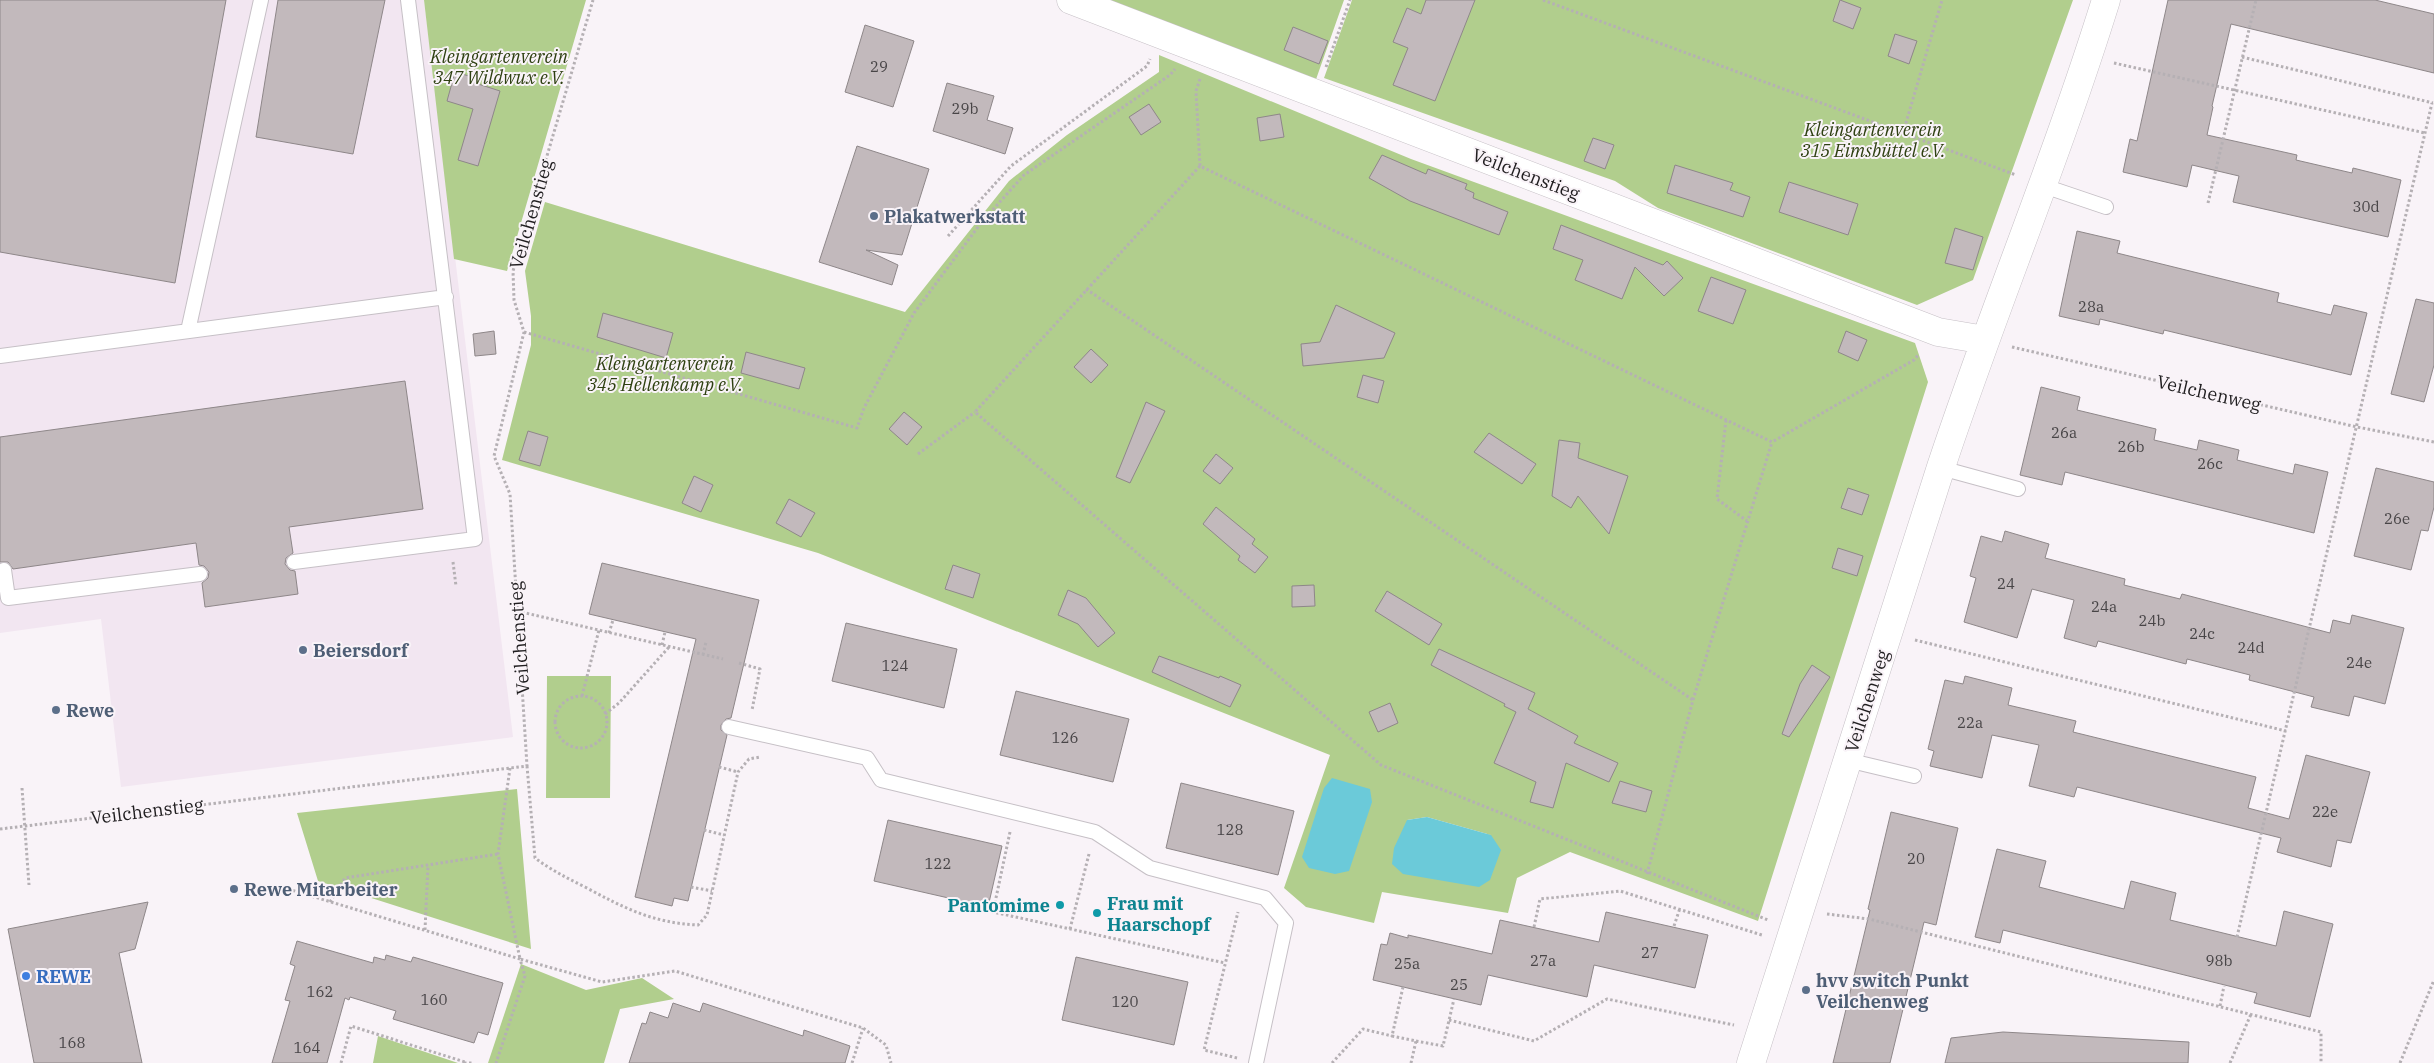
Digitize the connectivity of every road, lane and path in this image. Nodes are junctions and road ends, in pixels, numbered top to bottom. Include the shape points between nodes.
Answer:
1 (261, 0) edge
2 (408, 0) edge
3 (593, 0) edge
4 (1071, 0) edge
5 (1350, 0) edge
6 (1543, 0) edge
7 (1942, 0) edge
8 (2106, 0) edge
9 (2256, 0) edge
10 (1185, 43) junction
11 (2242, 57) junction
12 (2088, 58) junction
13 (2235, 89) junction
14 (1316, 94) junction
15 (2433, 103) edge
16 (1903, 132) junction
17 (2425, 133) junction
18 (1200, 166) junction
19 (2044, 186) junction
20 (2208, 203) dead end
21 (2106, 207) dead end
22 (948, 236) dead end
23 (1086, 289) junction
24 (446, 297) junction
25 (188, 331) junction
26 (524, 332) junction
27 (1938, 332) junction
28 (1985, 340) junction
29 (0, 356) edge
30 (975, 412) junction
31 (1726, 420) junction
32 (2358, 427) junction
33 (1772, 442) junction
34 (2434, 442) edge
35 (918, 454) dead end
36 (1941, 468) junction
37 (2018, 488) dead end
38 (1747, 521) junction
39 (294, 562) dead end
40 (4, 570) dead end
41 (200, 574) dead end
42 (517, 611) junction
43 (613, 620) dead end
44 (599, 630) junction
45 (665, 632) dead end
46 (610, 633) junction
47 (1889, 634) junction
48 (706, 642) dead end
49 (662, 645) junction
50 (668, 647) junction
51 (703, 654) junction
52 (723, 659) dead end
53 (739, 663) dead end
54 (582, 696) junction
55 (1693, 700) junction
56 (760, 713) dead end
57 (605, 714) junction
58 (729, 727) dead end
59 (2286, 731) junction
60 (764, 756) dead end
61 (1847, 760) junction
62 (527, 766) junction
63 (719, 767) dead end
64 (510, 768) junction
65 (738, 772) junction
66 (1914, 776) dead end
67 (22, 788) dead end
68 (1015, 812) junction
69 (25, 826) junction
70 (0, 829) edge
71 (704, 830) dead end
72 (1095, 832) junction
73 (724, 835) junction
74 (498, 854) junction
75 (428, 865) junction
76 (1647, 874) junction
77 (29, 885) dead end
78 (691, 886) dead end
79 (288, 889) dead end
80 (712, 891) junction
81 (1243, 892) junction
82 (330, 902) junction
83 (1680, 908) junction
84 (1796, 920) junction
85 (1674, 926) dead end
86 (1534, 928) dead end
87 (1070, 929) junction
88 (424, 930) junction
89 (1762, 935) dead end
90 (2236, 937) dead end
91 (520, 959) junction
92 (1225, 963) junction
93 (2434, 980) edge
94 (2224, 986) dead end
95 (1403, 987) dead end
96 (1454, 999) dead end
97 (2252, 1014) junction
98 (1449, 1020) junction
99 (863, 1028) junction
100 (1761, 1031) junction
101 (1392, 1036) junction
102 (1416, 1041) junction
103 (465, 1062) edge
104 (341, 1063) edge
105 (472, 1063) edge
106 (496, 1063) edge
107 (852, 1063) edge
108 (890, 1063) edge
109 (1256, 1063) edge
110 (1332, 1063) edge
111 (1411, 1063) edge
112 (1751, 1063) edge
113 (2230, 1063) edge
114 (2321, 1063) edge
115 (2400, 1063) edge

1 - 25 lane
2 - 24 lane
3 - 26 path, Veilchenstieg via 513,271 514,300
4 - 10 street, Veilchenstieg
5 - 14 path
6 - 16 path
7 - 16 path
8 - 12 street, Veilchenweg
9 - 11 path
10 - 14 street, Veilchenstieg
10 - 18 path via 1196,91
10 - 22 path via 1147,66 1012,166
10 - 26 path via 1180,62 1170,75 1024,175 981,223 914,313 864,408 857,428
11 - 13 path
11 - 15 path
12 - 13 path
12 - 19 street, Veilchenweg
13 - 17 path
13 - 20 path
14 - 27 street, Veilchenstieg
15 - 17 path
16 - 19 path
17 - 32 path
18 - 23 path
18 - 31 path
19 - 21 lane
19 - 28 street, Veilchenweg
23 - 30 path
23 - 55 path
24 - 25 lane
24 - 39 lane via 475,539
25 - 29 lane
26 - 42 path, Veilchenstieg via 494,456 510,494
27 - 28 street, Veilchenstieg
27 - 33 path via 1914,360
28 - 32 path, Veilchenweg
28 - 36 street, Veilchenweg
30 - 35 path
30 - 76 path via 1381,765
31 - 33 path
31 - 38 path via 1717,499
32 - 34 path, Veilchenweg
32 - 59 path
33 - 38 path
36 - 37 lane
36 - 47 street, Veilchenweg
38 - 55 path
40 - 41 lane via 8,598
42 - 44 path
42 - 62 path, Veilchenstieg
43 - 46 path
44 - 46 path
44 - 54 path
45 - 49 path
46 - 49 path
47 - 59 path
47 - 61 street, Veilchenweg
48 - 51 path
49 - 50 path
50 - 51 path
50 - 57 path via 619,703
51 - 52 path
53 - 56 path via 760,668 752,711
54 - 57 path via 592,698
54 - 57 path via 563,702 557,710 554,720 561,739 579,748 598,742 607,724
55 - 76 path
58 - 68 lane via 867,758 881,780
59 - 90 path
60 - 65 path via 749,759
61 - 66 lane
61 - 84 street, Veilchenweg
62 - 64 path, Veilchenstieg
62 - 80 path via 535,858 556,874 619,906 675,924 698,924 707,916
63 - 65 path
64 - 69 path, Veilchenstieg
64 - 74 path
65 - 73 path
67 - 69 path
68 - 72 lane
68 - 87 path via 993,912
69 - 70 path, Veilchenstieg
69 - 77 path
71 - 73 path
72 - 81 lane via 1150,868
72 - 87 path
73 - 80 path
74 - 75 path
74 - 91 path
75 - 82 path via 345,878
75 - 88 path
76 - 84 path
78 - 80 path
79 - 82 path
81 - 92 path
81 - 109 lane via 1265,898 1286,923
82 - 88 path
83 - 85 path
83 - 86 path via 1620,891 1540,899
83 - 89 path
84 - 97 path via 1869,918
84 - 100 street, Veilchenweg
87 - 92 path
88 - 91 path
91 - 99 path via 602,982 675,971
91 - 106 path via 525,976
92 - 109 path via 1204,1050
93 - 115 path
94 - 97 path via 2219,1006
95 - 101 path
96 - 98 path
97 - 113 path
97 - 114 path via 2321,1032
98 - 100 path via 1534,1041 1608,999
98 - 102 path via 1443,1046
99 - 107 path
99 - 108 path via 886,1045
100 - 112 street, Veilchenweg
101 - 102 path
101 - 110 path via 1363,1029
102 - 111 path
103 - 104 path via 351,1026
103 - 105 path

